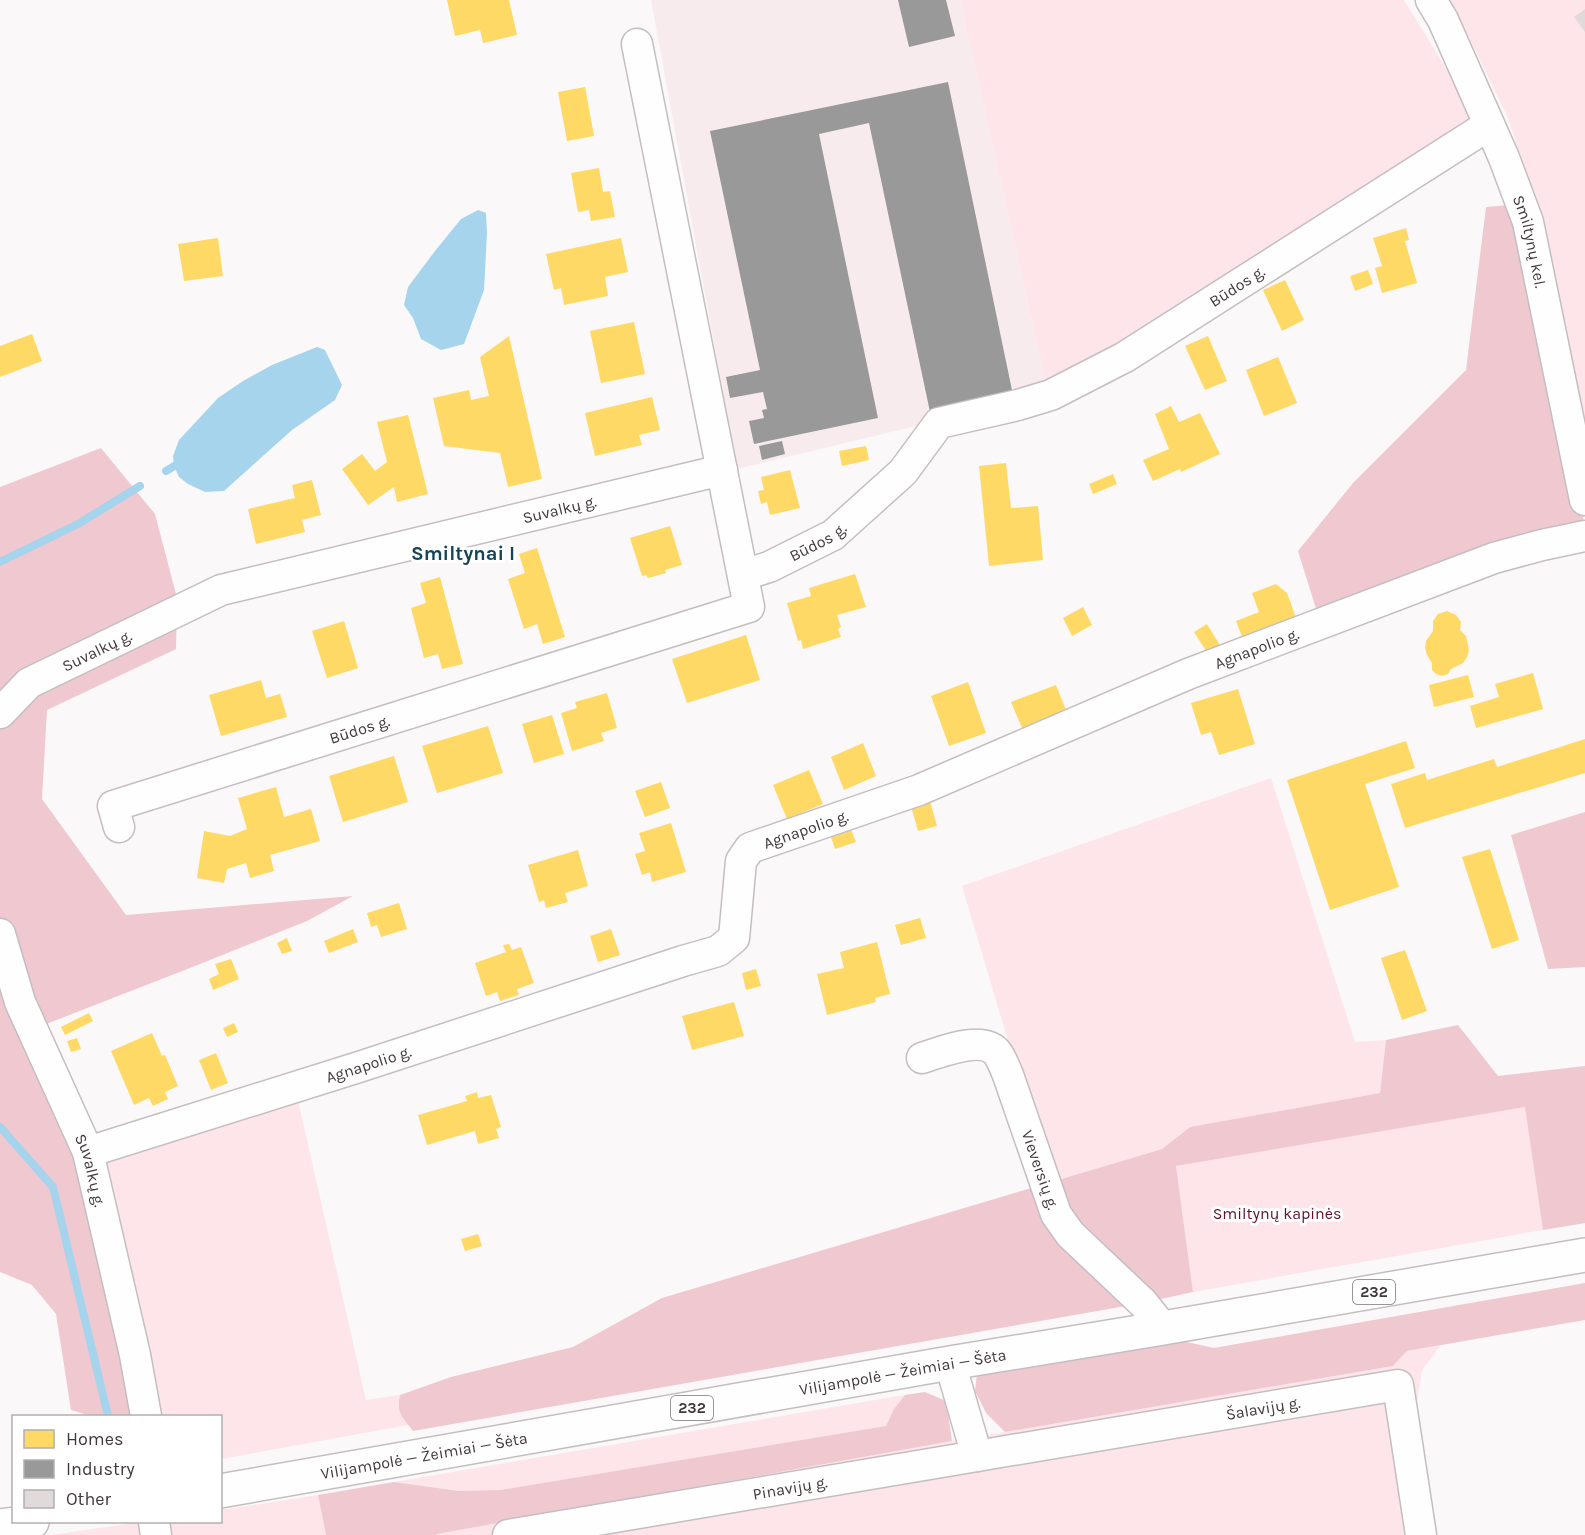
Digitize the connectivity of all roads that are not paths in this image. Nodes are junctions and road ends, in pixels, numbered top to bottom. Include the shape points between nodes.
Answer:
1 (1431, 0) edge
2 (637, 44) dead end
3 (1489, 125) junction
4 (722, 470) junction
5 (1585, 500) edge
6 (1585, 536) edge
7 (743, 576) junction
8 (0, 713) edge
9 (119, 827) dead end
10 (0, 934) edge
11 (922, 1058) dead end
12 (88, 1152) junction
13 (1585, 1255) edge
14 (1163, 1328) junction
15 (950, 1362) junction
16 (146, 1415) edge
17 (977, 1456) junction
18 (222, 1491) edge
19 (19, 1523) edge
20 (0, 1526) edge
21 (508, 1535) edge
22 (1421, 1535) edge

1 - 3 street, Smiltynų kel.
2 - 4 street
3 - 5 street, Smiltynų kel. via 1528,222
3 - 7 street, Būdos g. via 1125,357 1051,395 939,423 903,472 833,535 770,567
4 - 7 street
4 - 8 street, Suvalkų g. via 221,590 29,683
6 - 12 street, Agnapolio g. via 1494,558 1188,675 918,790 750,848 741,861 734,939 718,951
7 - 9 street, Būdos g. via 749,607 113,806
10 - 12 street, Suvalkų g. via 20,1002
11 - 14 street, Vieversių g. via 971,1044 991,1047 997,1053 1056,1214 1070,1234 1143,1303
12 - 16 street, Suvalkų g.
13 - 14 main road, Vilijampolė — Žeimiai — Šėta / 232
14 - 15 main road, Vilijampolė — Žeimiai — Šėta / 232
15 - 17 street
15 - 18 main road, Vilijampolė — Žeimiai — Šėta / 232
17 - 21 street, Pinavijų g.
17 - 22 street, Šalavijų g. via 1398,1386
19 - 20 main road

